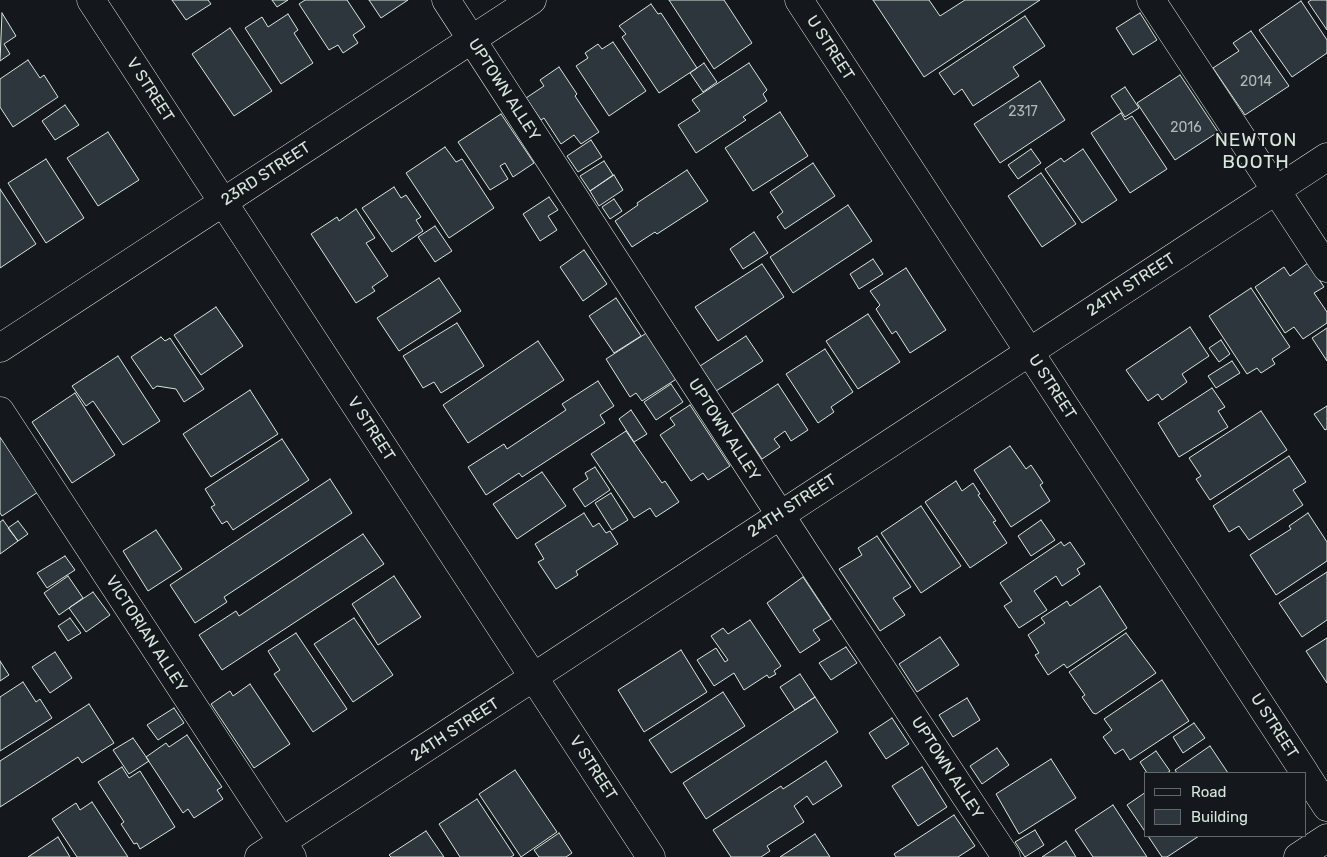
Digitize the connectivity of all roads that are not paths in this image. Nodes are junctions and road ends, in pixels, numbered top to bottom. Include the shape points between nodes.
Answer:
1 (92, 0) edge
2 (446, 0) edge
3 (532, 0) edge
4 (799, 0) edge
5 (1151, 0) edge
6 (471, 40) junction
7 (1327, 158) edge
8 (1276, 191) junction
9 (223, 202) junction
10 (1327, 268) edge
11 (0, 348) edge
12 (1029, 352) junction
13 (0, 411) edge
14 (780, 514) junction
15 (534, 678) junction
16 (1304, 772) edge
17 (1307, 777) edge
18 (1327, 807) edge
19 (1327, 838) edge
20 (287, 849) edge
21 (259, 857) edge
22 (651, 857) edge
23 (1006, 857) edge
24 (1298, 857) edge

1 - 9 street, V STREET
2 - 6 street, UPTOWN ALLEY
3 - 6 street, 23RD STREET
4 - 12 street, U STREET
5 - 8 street
6 - 9 street, 23RD STREET
6 - 14 street, UPTOWN ALLEY
7 - 8 street, 24TH STREET
8 - 10 street
8 - 12 street, 24TH STREET
9 - 11 street, 23RD STREET
9 - 15 street, V STREET
12 - 14 street, 24TH STREET
12 - 16 street, U STREET
13 - 20 street, VICTORIAN ALLEY
14 - 15 street, 24TH STREET
14 - 23 street, UPTOWN ALLEY
15 - 20 street, 24TH STREET
15 - 22 street, V STREET
17 - 18 street, U STREET
19 - 24 street
20 - 21 street, 24TH STREET

